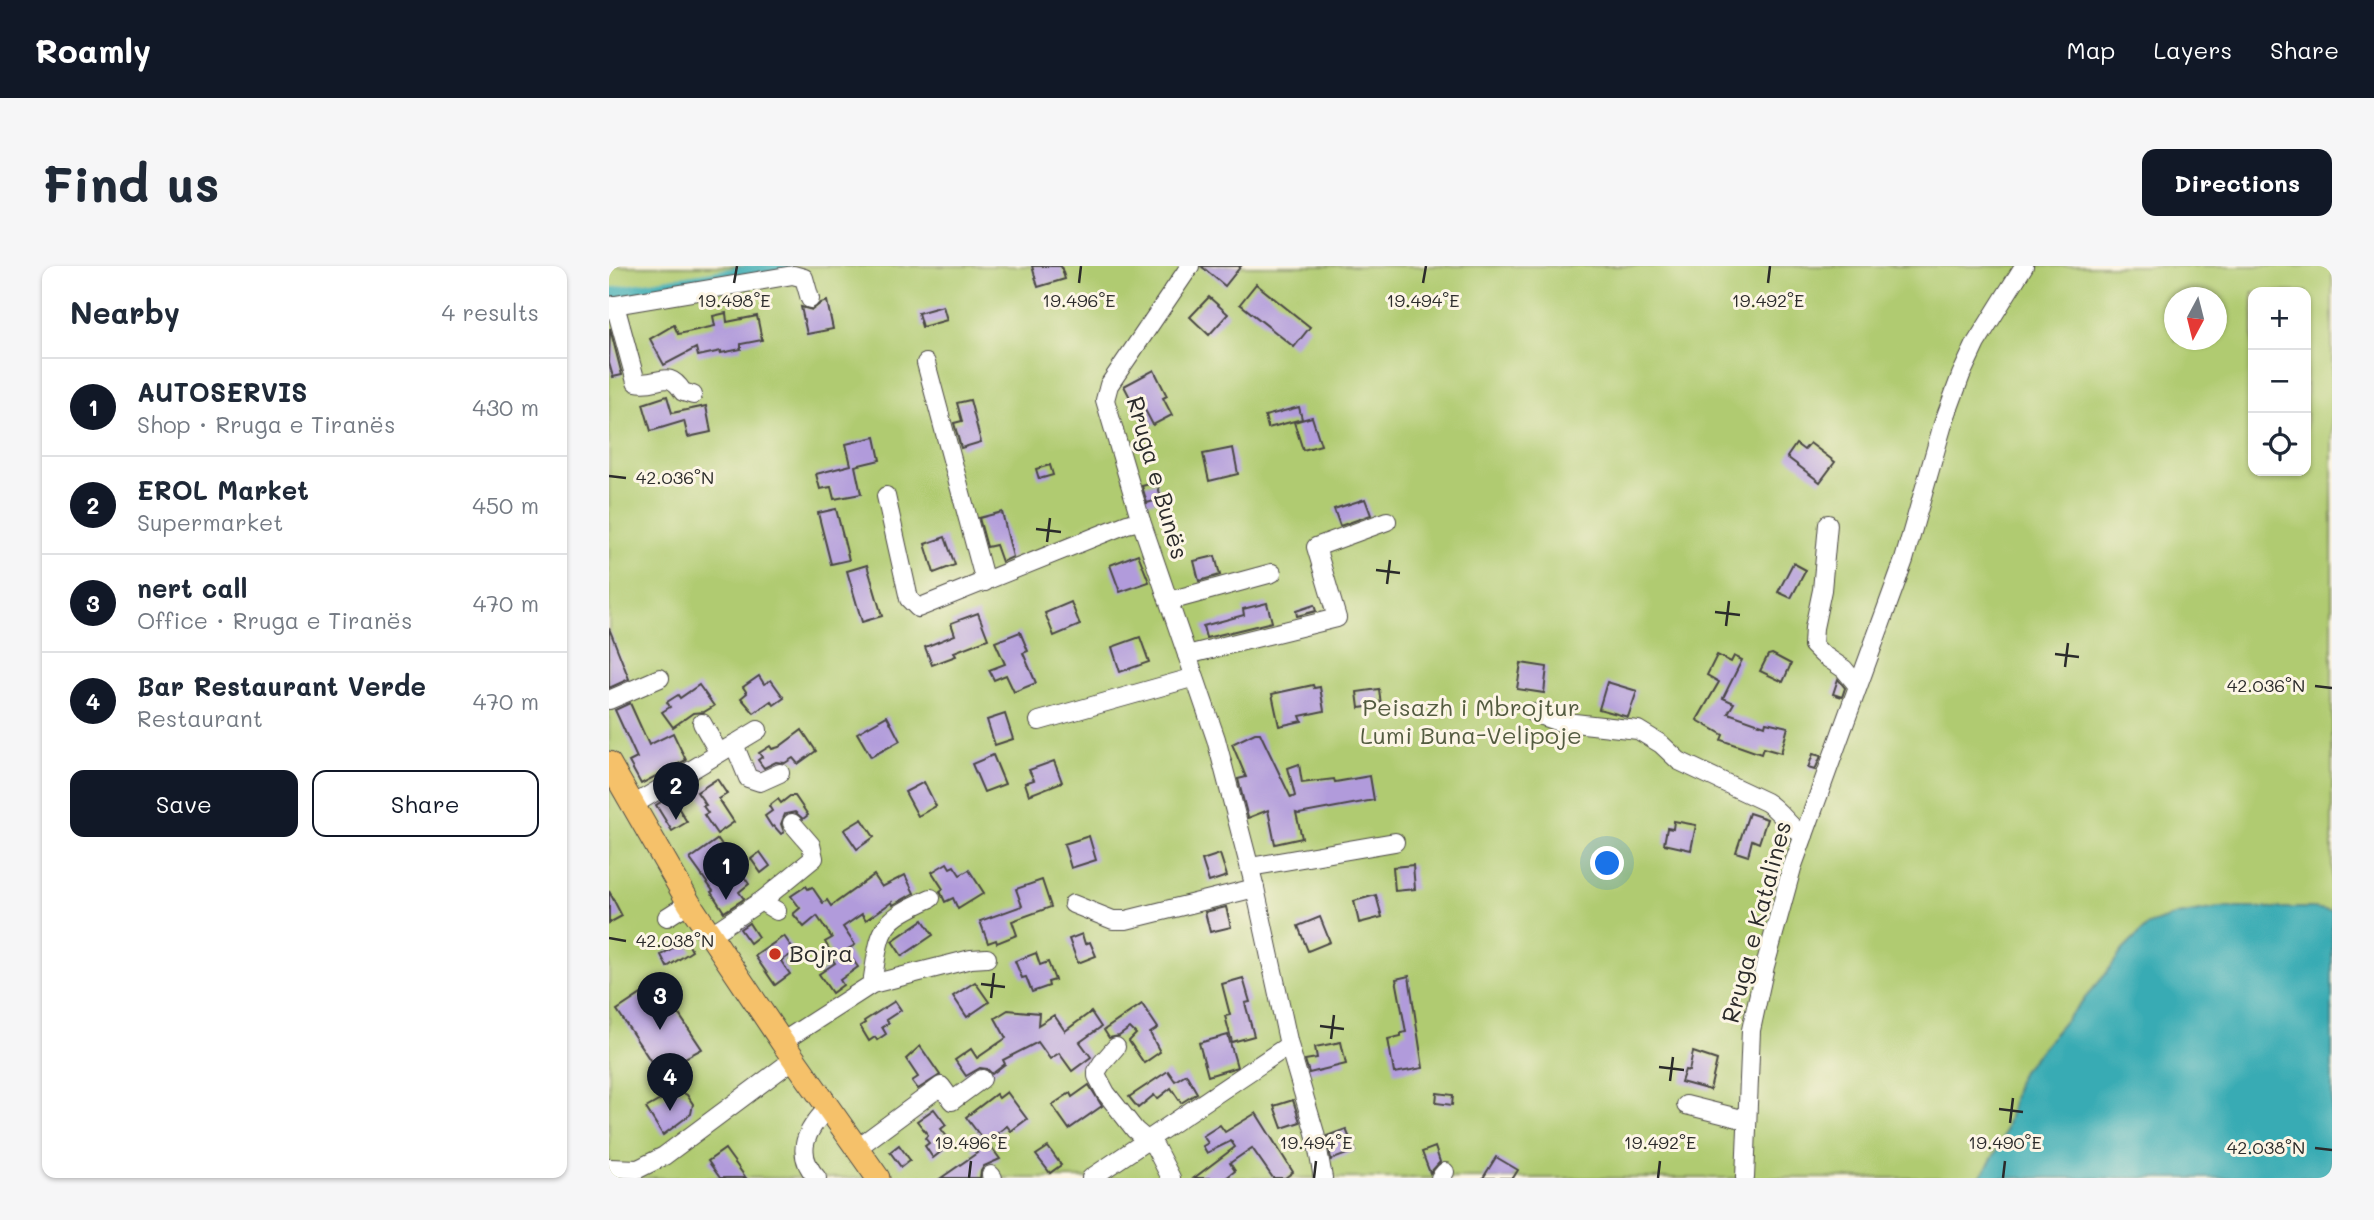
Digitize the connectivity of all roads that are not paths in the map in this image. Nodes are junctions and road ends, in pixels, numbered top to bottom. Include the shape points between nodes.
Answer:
1 (1190, 266) edge
2 (2024, 266) edge
3 (810, 299) dead end
4 (612, 306) edge
5 (926, 363) dead end
6 (693, 395) dead end
7 (886, 496) dead end
8 (1141, 521) junction
9 (1387, 521) dead end
10 (1828, 524) dead end
11 (1272, 573) dead end
12 (985, 582) junction
13 (1169, 601) junction
14 (1187, 655) junction
15 (1195, 677) junction
16 (660, 678) dead end
17 (1858, 686) junction
18 (609, 701) edge
19 (1533, 713) dead end
20 (1039, 722) dead end
21 (702, 723) dead end
22 (758, 730) dead end
23 (727, 749) junction
24 (609, 763) edge
25 (780, 773) dead end
26 (633, 805) junction
27 (792, 823) dead end
28 (1804, 835) junction
29 (1395, 842) dead end
30 (1250, 867) junction
31 (1255, 888) junction
32 (931, 898) dead end
33 (689, 903) junction
34 (1073, 904) dead end
35 (667, 917) dead end
36 (710, 935) junction
37 (987, 958) dead end
38 (872, 984) junction
39 (1289, 1045) junction
40 (1117, 1047) dead end
41 (788, 1050) junction
42 (982, 1079) dead end
43 (1686, 1105) dead end
44 (828, 1108) junction
45 (1746, 1120) junction
46 (1148, 1140) junction
47 (857, 1148) junction
48 (609, 1168) edge
49 (817, 1178) edge
50 (878, 1178) edge
51 (1091, 1178) edge
52 (1171, 1178) edge
53 (1323, 1178) edge
54 (1745, 1178) edge

1 - 8 street, Rruga e Bunës via 1109,385 1105,400
2 - 17 street, Rruga e Katalines via 1961,375 1904,560
3 - 4 street via 804,278 793,275
4 - 6 street via 636,382 668,378
5 - 12 street
7 - 12 street via 913,605 918,608
8 - 12 street
8 - 13 street, Rruga e Bunës
9 - 14 street via 1316,547 1336,618
10 - 17 street via 1813,645
11 - 13 street
13 - 14 street, Rruga e Bunës
14 - 15 street, Rruga e Bunës
15 - 20 street
15 - 30 street, Rruga e Bunës
16 - 18 street
17 - 28 street, Rruga e Katalines
19 - 28 street via 1556,721 1638,730 1679,761 1779,810
21 - 23 street
22 - 23 street
23 - 25 street via 748,778 760,782
23 - 26 street
24 - 26 main road
26 - 33 main road
27 - 36 street via 811,845 814,858 770,905
28 - 45 street, Rruga e Katalines via 1751,1030
29 - 30 street
30 - 31 street, Rruga e Bunës
31 - 34 street via 1126,920 1113,920
31 - 39 street, Rruga e Bunës
32 - 38 street via 889,920 881,930
33 - 35 street
33 - 36 main road
36 - 41 main road
37 - 38 street
38 - 41 street
39 - 46 street
39 - 53 street, Rruga e Bunës
40 - 46 street via 1097,1076 1135,1130
41 - 44 main road
41 - 48 street via 664,1156 638,1169
42 - 47 street via 952,1101 941,1086
43 - 45 street
44 - 47 main road
44 - 49 street via 805,1142 805,1159
45 - 54 street, Rruga e Katalines
46 - 51 street
46 - 52 street
47 - 50 main road

